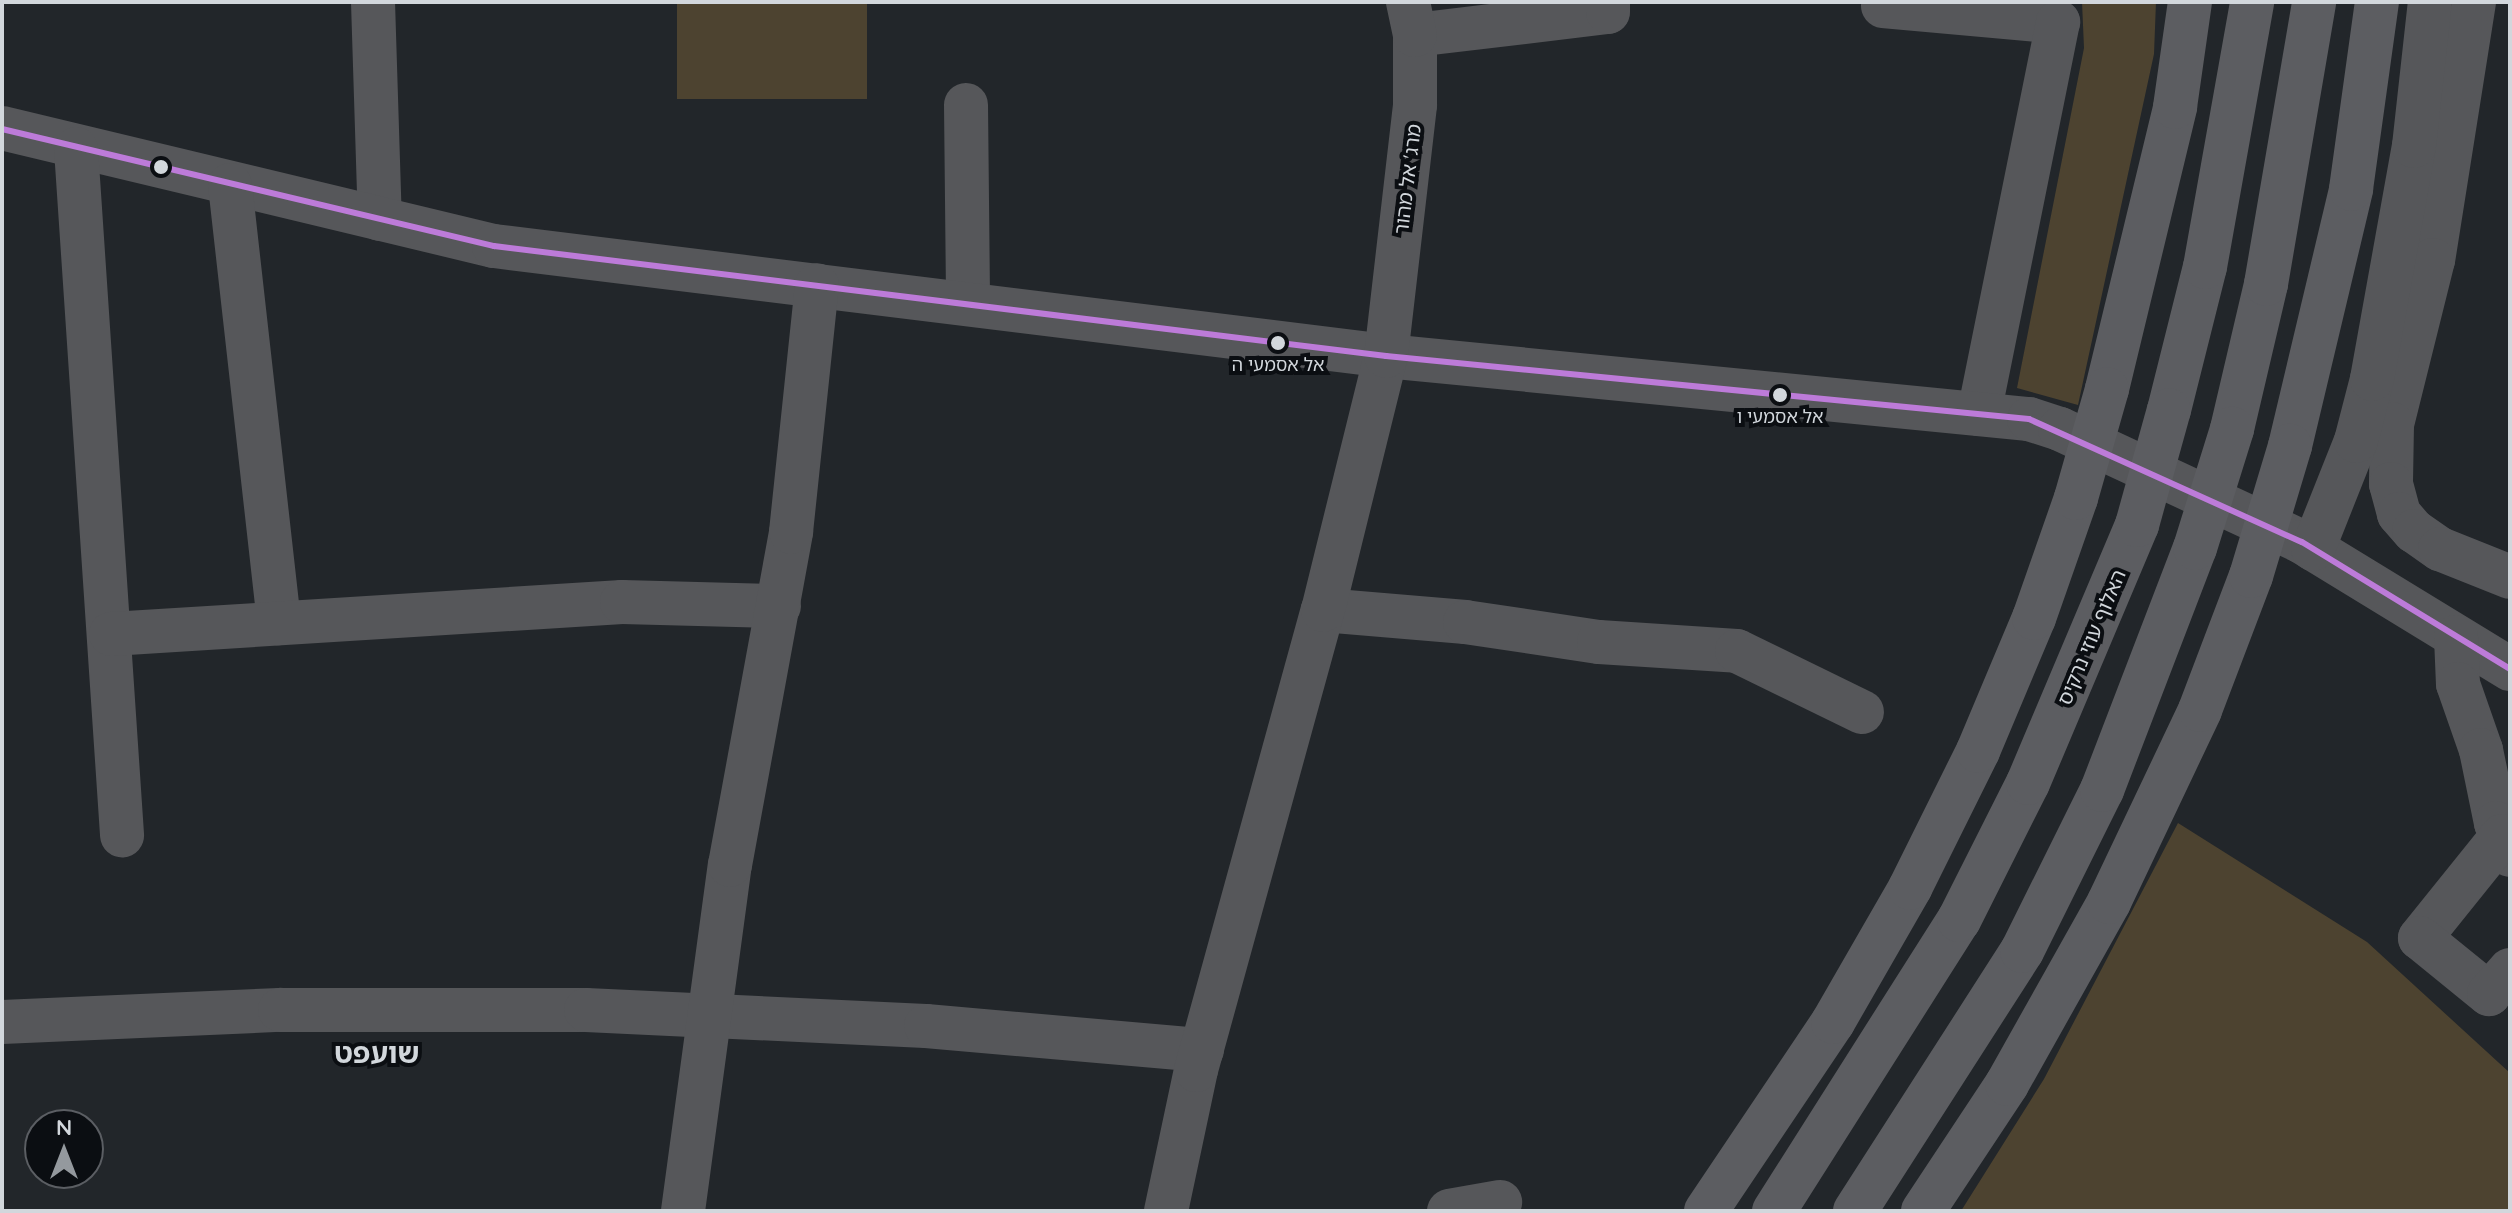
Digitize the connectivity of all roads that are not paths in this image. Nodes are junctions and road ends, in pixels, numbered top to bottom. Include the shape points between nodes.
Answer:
1 (373, 2) edge
2 (1608, 2) edge
3 (2190, 2) edge
4 (2252, 2) edge
5 (2314, 2) edge
6 (2377, 2) edge
7 (2430, 2) edge
8 (2474, 2) edge
9 (1883, 6) dead end
10 (1412, 19) edge
11 (966, 105) dead end
12 (2, 128) edge
13 (76, 149) junction
14 (230, 185) junction
15 (380, 219) junction
16 (817, 285) junction
17 (968, 303) junction
18 (1386, 356) junction
19 (1979, 414) junction
20 (2313, 549) junction
21 (2510, 577) edge
22 (779, 606) junction
23 (1323, 610) junction
24 (279, 623) junction
25 (111, 634) junction
26 (2456, 637) junction
27 (2510, 669) edge
28 (1862, 712) dead end
29 (122, 835) dead end
30 (2506, 846) edge
31 (2510, 970) edge
32 (709, 1014) junction
33 (2, 1022) edge
34 (1202, 1050) junction
35 (1500, 1202) dead end
36 (1777, 1205) edge
37 (683, 1211) edge
38 (1166, 1211) edge
39 (1449, 1211) edge
40 (1706, 1211) edge
41 (1855, 1211) edge
42 (1923, 1211) edge

1 - 15 street
2 - 10 street via 1608,12
3 - 40 highway, bridge via 2172,121 2107,389 2034,618 1978,751 1910,888 1833,1022
4 - 36 highway, האלוף עוזי נרקיס, bridge via 2205,267 2137,525 2028,783 1959,920
5 - 41 highway, bridge via 2266,284 2232,429 2195,548 2102,790 2022,951
6 - 42 highway, bridge via 2351,189 2290,446 2251,576 2200,710 2102,915 2007,1084
7 - 20 street via 2414,146 2372,379 2356,441
8 - 21 street via 2433,260 2392,424 2391,484 2399,514 2414,531 2440,549
9 - 19 street via 2058,22
10 - 18 street, מרג' אל מהור via 1415,105
11 - 17 street
12 - 13 street
13 - 14 street
13 - 25 street
14 - 15 street
14 - 24 street
15 - 16 street via 494,246
16 - 17 street
16 - 22 street
17 - 18 street
18 - 19 street
18 - 23 street, מרג' אל מהור
19 - 20 street via 2060,429
20 - 26 street
22 - 24 street via 622,602
22 - 32 street via 730,865
23 - 28 street via 1465,622 1599,642 1737,651
23 - 34 street, מרג' אל מהור
24 - 25 street
25 - 29 street
26 - 27 street
26 - 30 street via 2458,684
30 - 31 street via 2420,938 2489,994
32 - 33 street via 280,1010
32 - 34 street
32 - 37 street
34 - 38 street, מרג' אל מהור
35 - 39 street

